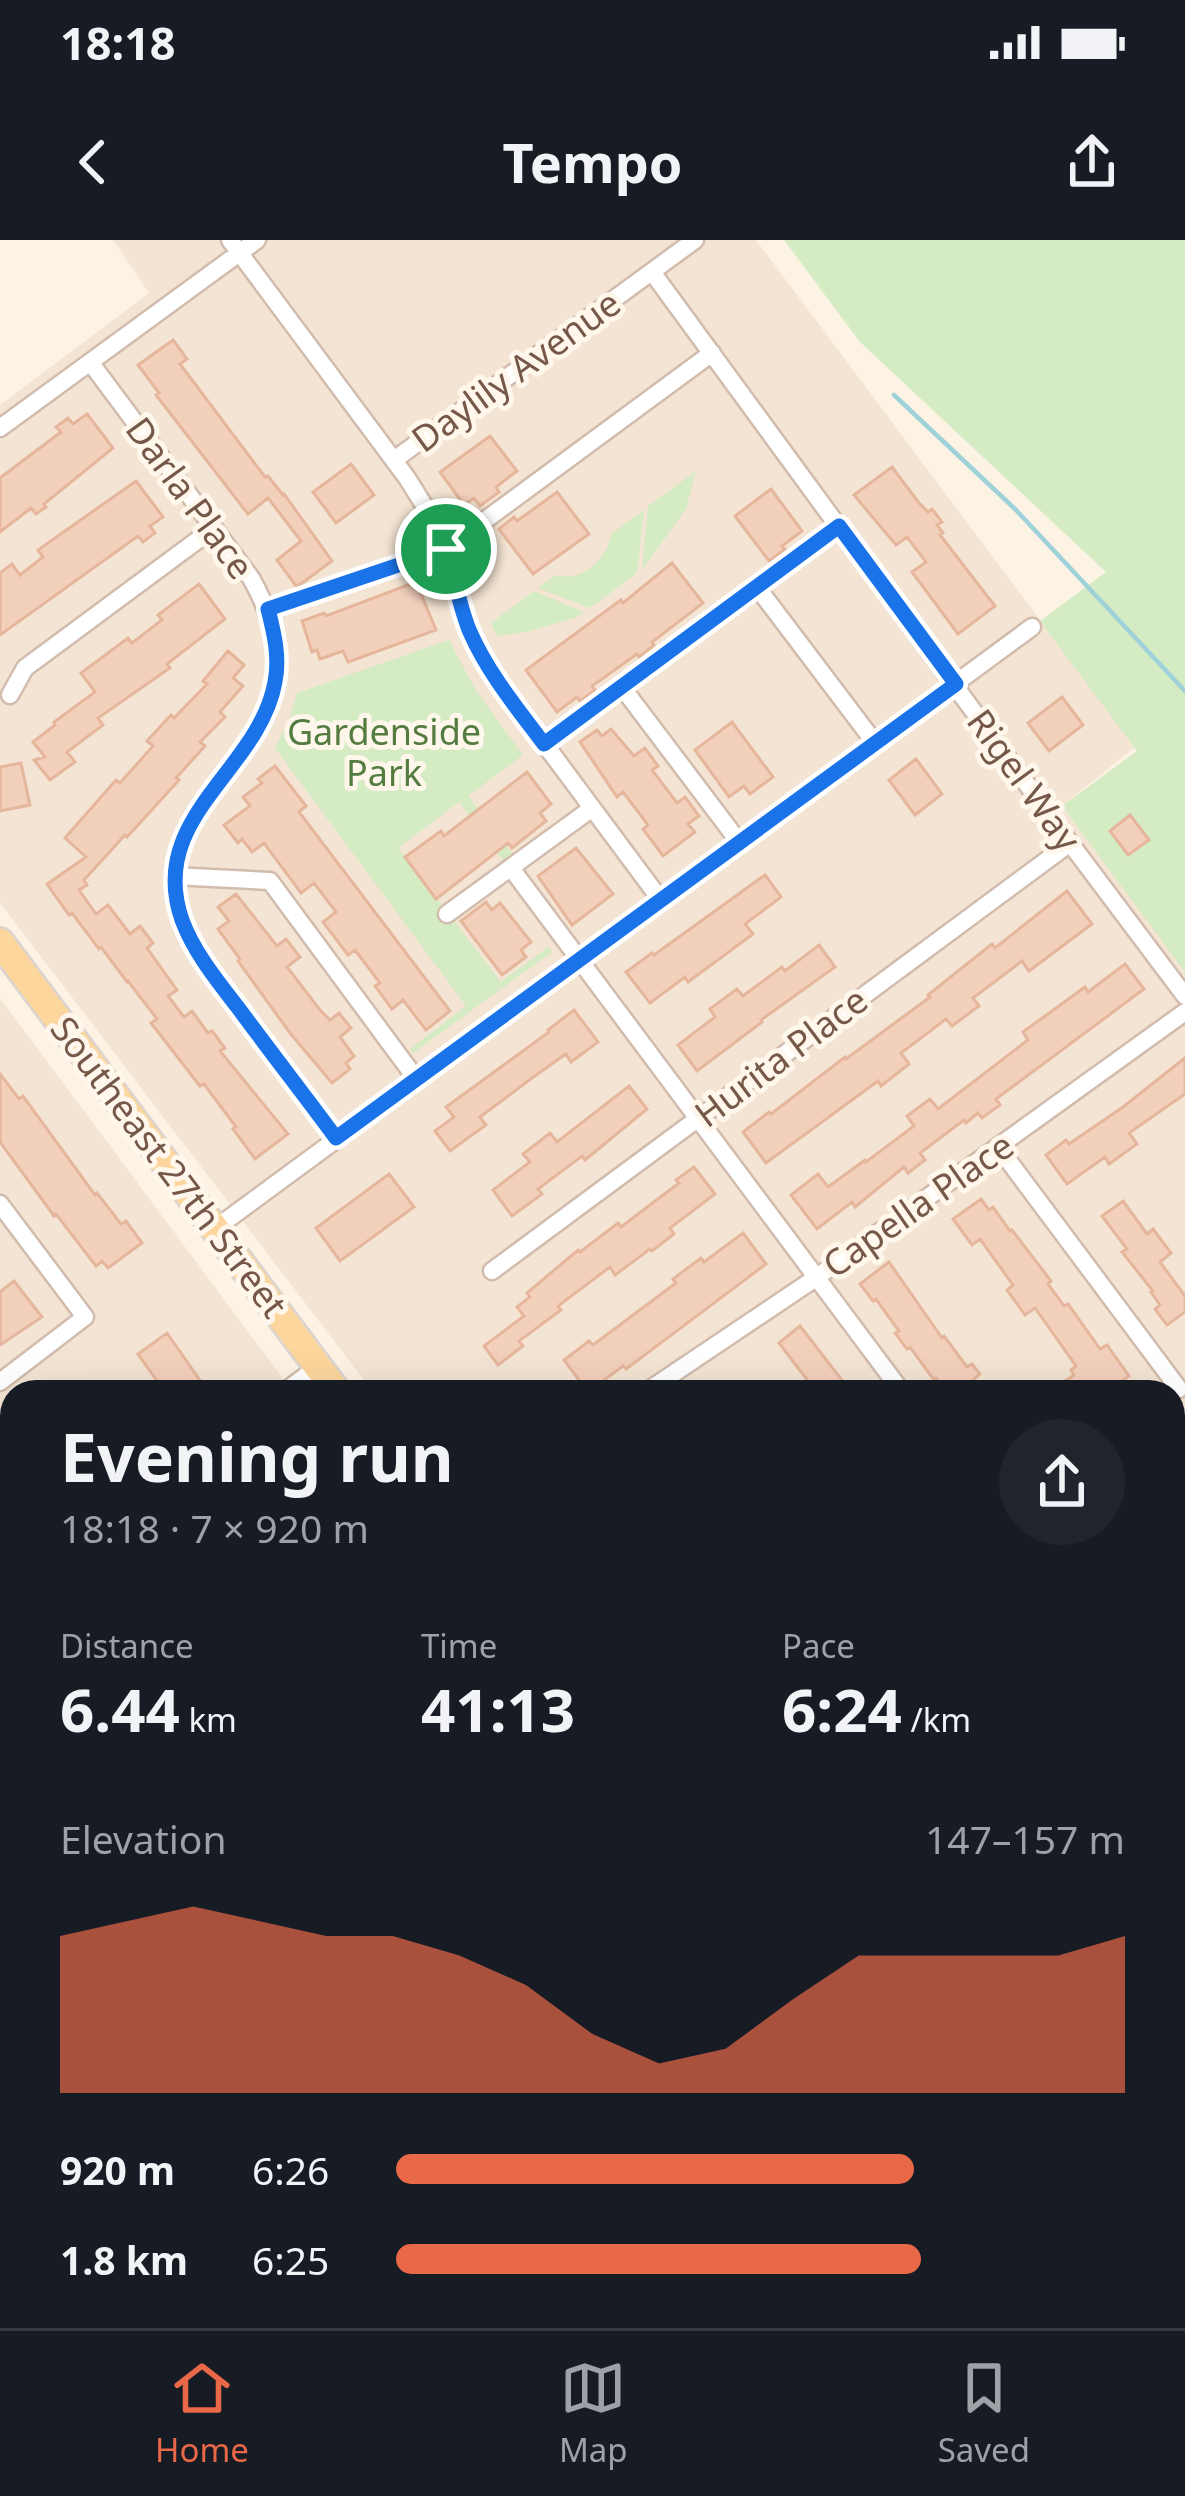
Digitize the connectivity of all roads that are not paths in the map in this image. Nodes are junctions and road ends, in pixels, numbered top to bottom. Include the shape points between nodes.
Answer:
1 (257, 240) edge
2 (695, 240) edge
3 (235, 246) edge
4 (652, 272) junction
5 (712, 353) junction
6 (90, 362) junction
7 (0, 428) edge
8 (394, 460) junction
9 (839, 526) junction
10 (214, 528) junction
11 (446, 549) junction
12 (757, 587) junction
13 (268, 609) junction
14 (1032, 627) dead end
15 (956, 684) junction
16 (622, 687) junction
17 (10, 695) dead end
18 (875, 743) junction
19 (544, 744) junction
20 (591, 809) junction
21 (739, 842) junction
22 (1070, 843) junction
23 (511, 868) junction
24 (174, 876) junction
25 (660, 899) junction
26 (447, 914) dead end
27 (0, 942) edge
28 (582, 961) junction
29 (1185, 996) edge
30 (1185, 1012) edge
31 (417, 1080) junction
32 (697, 1120) junction
33 (336, 1138) junction
34 (999, 1148) junction
35 (0, 1204) edge
36 (216, 1228) junction
37 (492, 1271) dead end
38 (817, 1277) junction
39 (318, 1367) junction
40 (3, 1380) edge
41 (300, 1380) edge
42 (328, 1380) edge
43 (664, 1380) edge
44 (893, 1380) edge
45 (1172, 1380) edge

1 - 3 street
2 - 4 street, Daylily Avenue
3 - 6 street
3 - 8 street
4 - 5 street, Rigel Way
4 - 8 street, Daylily Avenue
5 - 9 street, Rigel Way
5 - 11 street
6 - 7 street
6 - 10 street, Darla Place
8 - 11 street
9 - 12 street
9 - 15 street, Rigel Way
10 - 13 street, Darla Place
10 - 17 street via 25,668
11 - 13 street
11 - 19 street via 479,650
12 - 16 street
12 - 18 street
13 - 24 street, Darla Place via 278,666 267,712 205,798
14 - 15 street
15 - 18 street
15 - 22 street, Rigel Way
16 - 19 street
16 - 21 street
18 - 21 street
19 - 20 street
20 - 23 street
20 - 25 street
21 - 25 street
22 - 29 street, Rigel Way
22 - 32 street, Hurita Place
23 - 26 street
23 - 28 street
24 - 31 street via 270,881
24 - 33 street via 195,949
25 - 28 street
27 - 36 main road, Southeast 27th Street
28 - 31 street
28 - 32 street
30 - 34 street, Capella Place
31 - 33 street
32 - 37 street, Hurita Place
32 - 38 street
33 - 36 street
34 - 38 street, Capella Place
34 - 45 street
35 - 40 street via 86,1317
36 - 39 main road, Southeast 27th Street
38 - 43 street, Capella Place
38 - 44 street
39 - 41 street
39 - 42 main road, Southeast 27th Street

